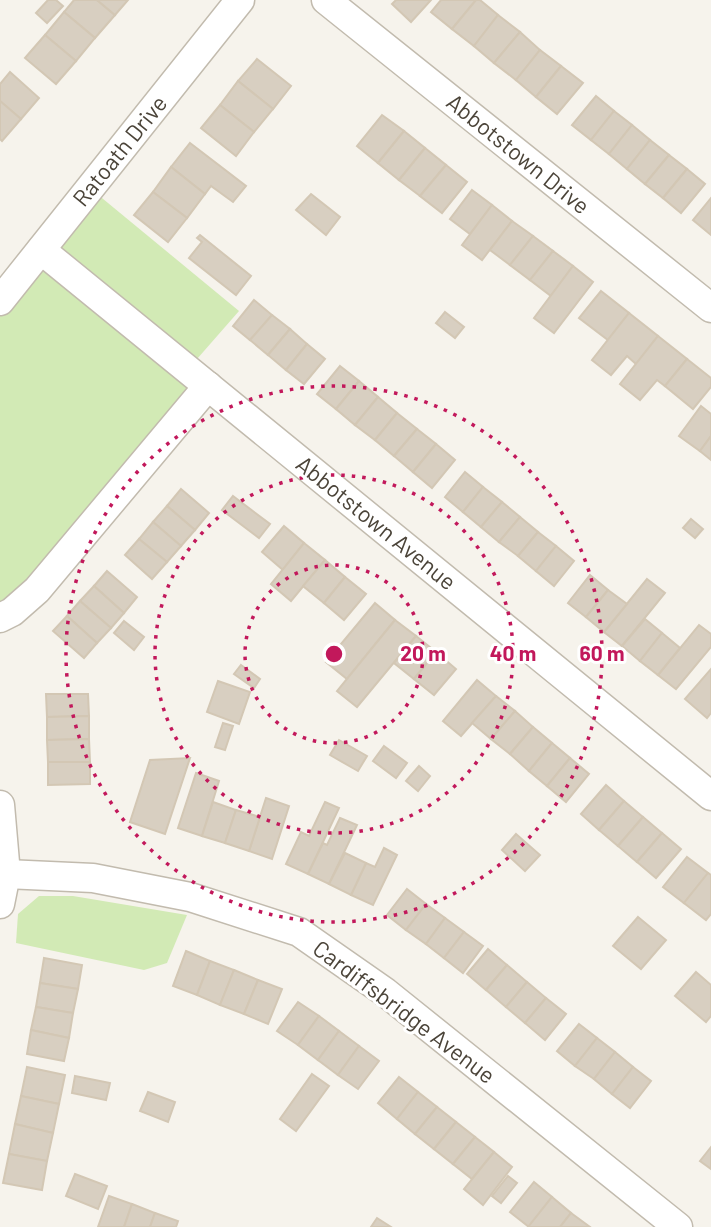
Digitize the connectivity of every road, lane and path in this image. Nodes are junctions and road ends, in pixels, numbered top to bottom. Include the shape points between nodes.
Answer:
1 (240, 0) edge
2 (326, 0) edge
3 (41, 250) junction
4 (0, 301) edge
5 (711, 308) edge
6 (208, 386) junction
7 (0, 618) edge
8 (711, 796) edge
9 (0, 805) edge
10 (6, 874) junction
11 (0, 904) edge
12 (678, 1227) edge

1 - 3 street, Ratoath Drive
2 - 5 street, Abbotstown Drive
3 - 4 street, Ratoath Drive
3 - 6 street, Abbotstown Avenue
6 - 7 street via 37,590
6 - 8 street, Abbotstown Avenue
9 - 10 street
10 - 11 street
10 - 12 street, Cardiffsbridge Avenue via 93,878 190,897 299,932 385,992

